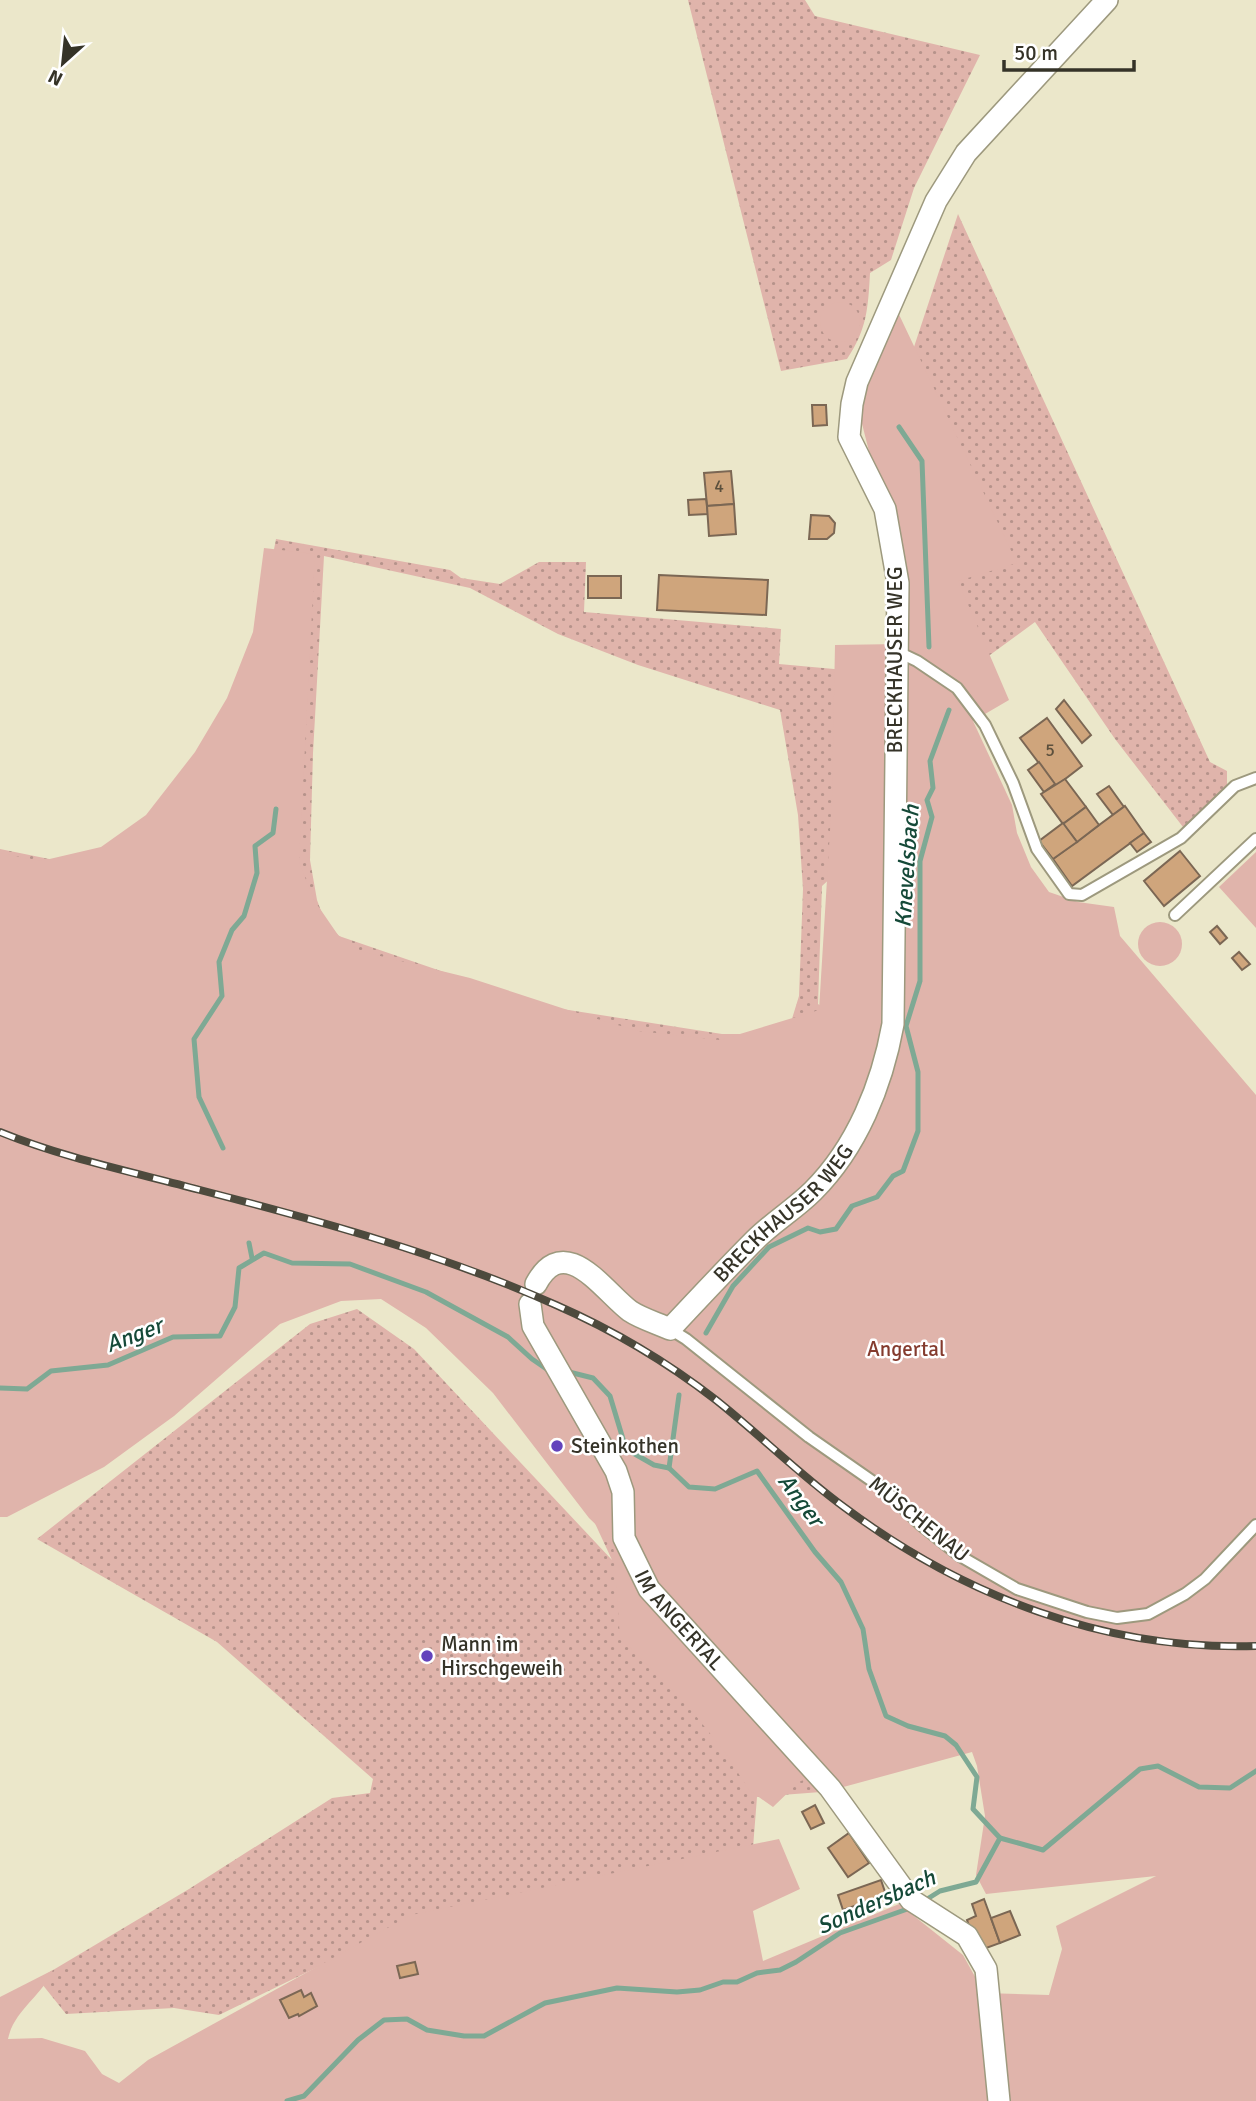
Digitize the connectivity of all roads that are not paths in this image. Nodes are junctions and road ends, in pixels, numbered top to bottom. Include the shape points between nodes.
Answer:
1 (1107, 0) edge
2 (898, 652) junction
3 (1256, 778) edge
4 (1256, 839) edge
5 (1175, 915) dead end
6 (670, 1329) junction
7 (1256, 1525) edge
8 (999, 2101) edge

1 - 2 street, BRECKHAUSER WEG via 951,173 857,382 849,437 885,509 898,583
2 - 3 lane via 957,688 985,725 1037,849 1069,894 1082,895 1181,838 1235,786
2 - 6 street, BRECKHAUSER WEG via 893,1024 880,1079 867,1111 831,1170 755,1240
4 - 5 lane
6 - 7 lane, MÜSCHENAU via 885,1490 960,1556 1017,1589 1116,1618 1148,1614 1205,1579
6 - 8 street, IM ANGERTAL via 631,1311 582,1267 555,1265 541,1275 533,1294 533,1326 620,1481 624,1538 649,1589 830,1788 914,1901 967,1936 986,1969

